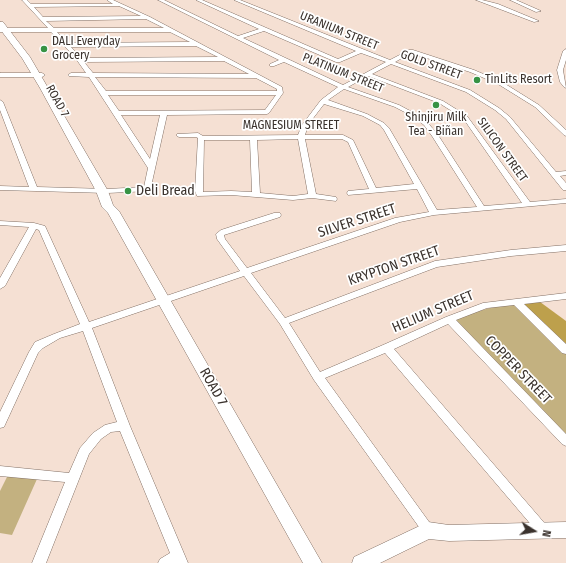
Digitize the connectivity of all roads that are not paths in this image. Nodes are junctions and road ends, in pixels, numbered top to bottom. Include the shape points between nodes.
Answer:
1 (24, 0) edge
2 (109, 0) edge
3 (160, 0) edge
4 (198, 0) edge
5 (236, 0) edge
6 (478, 0) edge
7 (512, 0) edge
8 (121, 5) junction
9 (30, 6) junction
10 (538, 11) dead end
11 (148, 18) junction
12 (0, 19) edge
13 (41, 19) junction
14 (536, 21) dead end
15 (263, 29) junction
16 (4, 30) edge
17 (172, 30) junction
18 (52, 31) junction
19 (237, 38) junction
20 (199, 44) junction
21 (67, 45) junction
22 (361, 51) junction
23 (565, 54) edge
24 (226, 59) junction
25 (80, 60) junction
26 (284, 60) junction
27 (390, 62) junction
28 (272, 65) dead end
29 (367, 74) junction
30 (0, 75) edge
31 (39, 75) junction
32 (71, 75) dead end
33 (90, 75) junction
34 (256, 76) junction
35 (566, 86) edge
36 (343, 87) junction
37 (104, 93) junction
38 (280, 93) junction
39 (323, 101) junction
40 (0, 102) edge
41 (117, 113) junction
42 (164, 113) junction
43 (179, 134) dead end
44 (566, 134) edge
45 (301, 137) junction
46 (201, 138) junction
47 (253, 138) junction
48 (152, 168) junction
49 (566, 173) edge
50 (554, 174) junction
51 (420, 186) junction
52 (0, 188) edge
53 (566, 188) edge
54 (34, 189) junction
55 (104, 191) junction
56 (374, 191) junction
57 (351, 193) dead end
58 (256, 195) junction
59 (312, 196) junction
60 (334, 199) dead end
61 (566, 201) edge
62 (528, 205) junction
63 (482, 209) junction
64 (434, 213) junction
65 (277, 215) dead end
66 (0, 222) edge
67 (34, 225) junction
68 (566, 248) edge
69 (245, 271) junction
70 (0, 286) edge
71 (566, 296) edge
72 (163, 300) junction
73 (514, 301) junction
74 (449, 319) junction
75 (283, 322) junction
76 (86, 326) junction
77 (387, 348) junction
78 (566, 350) edge
79 (318, 377) junction
80 (0, 424) edge
81 (124, 426) junction
82 (566, 441) edge
83 (0, 471) edge
84 (73, 478) junction
85 (428, 530) junction
86 (543, 530) junction
87 (566, 530) edge
88 (180, 559) edge
89 (39, 563) edge
90 (165, 563) edge
91 (313, 563) edge
92 (360, 563) edge

1 - 9 street
2 - 8 street
3 - 19 street, PLATINUM STREET
4 - 15 street
5 - 22 street, URANIUM STREET
6 - 14 street
7 - 10 street
8 - 9 street
8 - 11 street
9 - 13 street
11 - 13 street
11 - 17 street
12 - 16 street, ROAD 7
13 - 18 street
15 - 19 street
15 - 22 street via 338,61
16 - 18 street
16 - 31 street, ROAD 7
17 - 18 street
17 - 20 street
18 - 21 street
19 - 26 street, PLATINUM STREET
20 - 21 street
20 - 24 street
21 - 25 street
22 - 27 street, URANIUM STREET
23 - 35 street via 560,70
24 - 25 street
24 - 34 street
25 - 33 street
26 - 28 street
26 - 36 street, PLATINUM STREET
27 - 29 street
27 - 44 street via 411,51 472,71 525,97
27 - 50 street, GOLD STREET via 452,84 482,99 508,118
29 - 36 street
29 - 62 street, SILICON STREET via 441,102 465,117
30 - 31 street
31 - 55 street, ROAD 7
32 - 33 street
33 - 34 street
33 - 37 street
34 - 38 street via 280,88
36 - 39 street
36 - 63 street, PLATINUM STREET via 397,106 426,124
37 - 38 street
37 - 41 street
38 - 42 street via 267,112
39 - 45 street via 305,125
39 - 51 street via 365,115 382,124
40 - 54 street
41 - 42 street
41 - 48 street
42 - 48 street
43 - 46 street, MAGNESIUM STREET via 198,135
45 - 47 street, MAGNESIUM STREET
45 - 56 street, MAGNESIUM STREET via 337,137 351,141
45 - 59 street
46 - 47 street, MAGNESIUM STREET
46 - 58 street via 200,194
47 - 58 street
48 - 55 street via 147,189
49 - 50 street
50 - 53 street, GOLD STREET
51 - 56 street
51 - 64 street
52 - 54 street
54 - 55 street
55 - 72 street, ROAD 7 via 108,207 113,211
56 - 57 street
58 - 59 street via 292,198
59 - 60 street
61 - 62 street, SILVER STREET
62 - 63 street, SILVER STREET
63 - 64 street, SILVER STREET
64 - 69 street, SILVER STREET via 398,220
65 - 69 street via 220,234
66 - 67 street
67 - 70 street
67 - 76 street via 42,228
68 - 75 street, KRYPTON STREET via 435,264
69 - 72 street, SILVER STREET
69 - 75 street
71 - 73 street, HELIUM STREET
72 - 76 street, SILVER STREET
72 - 91 street, ROAD 7
73 - 74 street, HELIUM STREET via 486,305
73 - 78 street
74 - 77 street, HELIUM STREET
74 - 82 street, COPPER STREET
75 - 79 street
76 - 80 street, SILVER STREET via 39,345
76 - 81 street
77 - 79 street, HELIUM STREET
77 - 86 street
79 - 85 street
81 - 84 street via 109,428 92,441 84,451
81 - 88 street
83 - 84 street
84 - 89 street
85 - 86 street via 449,533
85 - 92 street
86 - 87 street
88 - 90 street

